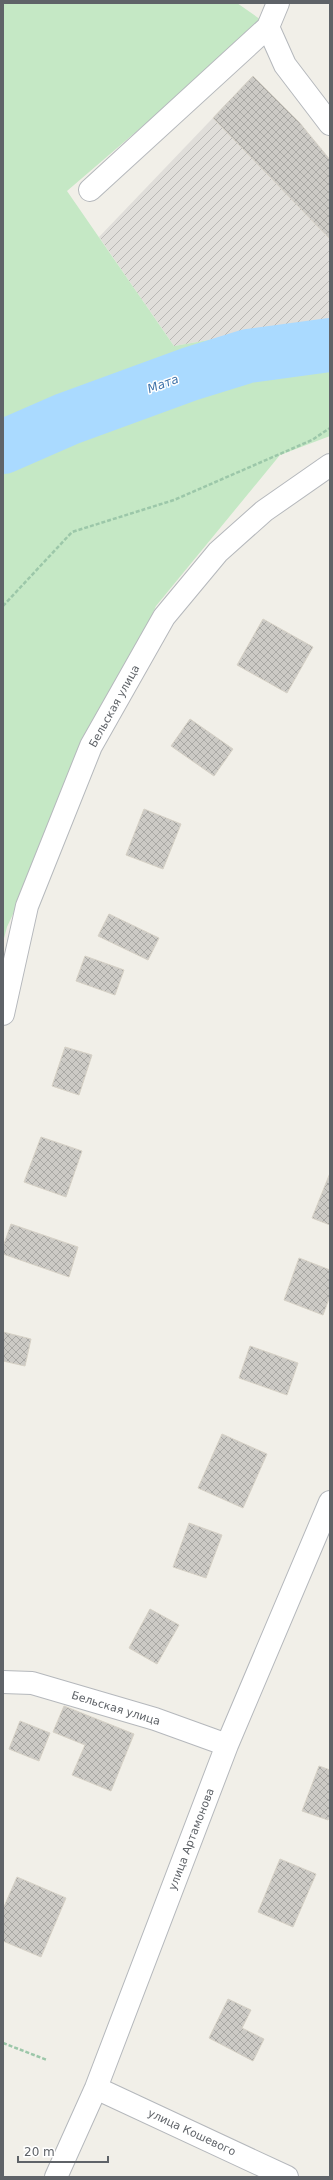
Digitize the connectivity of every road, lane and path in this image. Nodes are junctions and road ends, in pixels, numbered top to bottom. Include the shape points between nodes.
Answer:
1 (278, 3) edge
2 (268, 27) junction
3 (330, 124) edge
4 (90, 190) dead end
5 (330, 428) edge
6 (330, 465) edge
7 (3, 606) edge
8 (3, 1014) edge
9 (330, 1502) edge
10 (3, 1682) edge
11 (227, 1745) junction
12 (3, 2043) edge
13 (48, 2060) dead end
14 (96, 2088) junction
15 (56, 2177) edge
16 (287, 2177) edge

1 - 2 street
2 - 3 street via 285,65
2 - 4 street
5 - 7 path via 312,440 174,500 72,532
6 - 8 street, Бельская улица via 264,511 218,552 164,617 91,746 27,906
9 - 11 street, улица Артамонова
10 - 11 street, Бельская улица via 32,1683 155,1719
11 - 14 street, улица Артамонова
12 - 13 path
14 - 15 street, улица Артамонова
14 - 16 street, улица Кошевого

